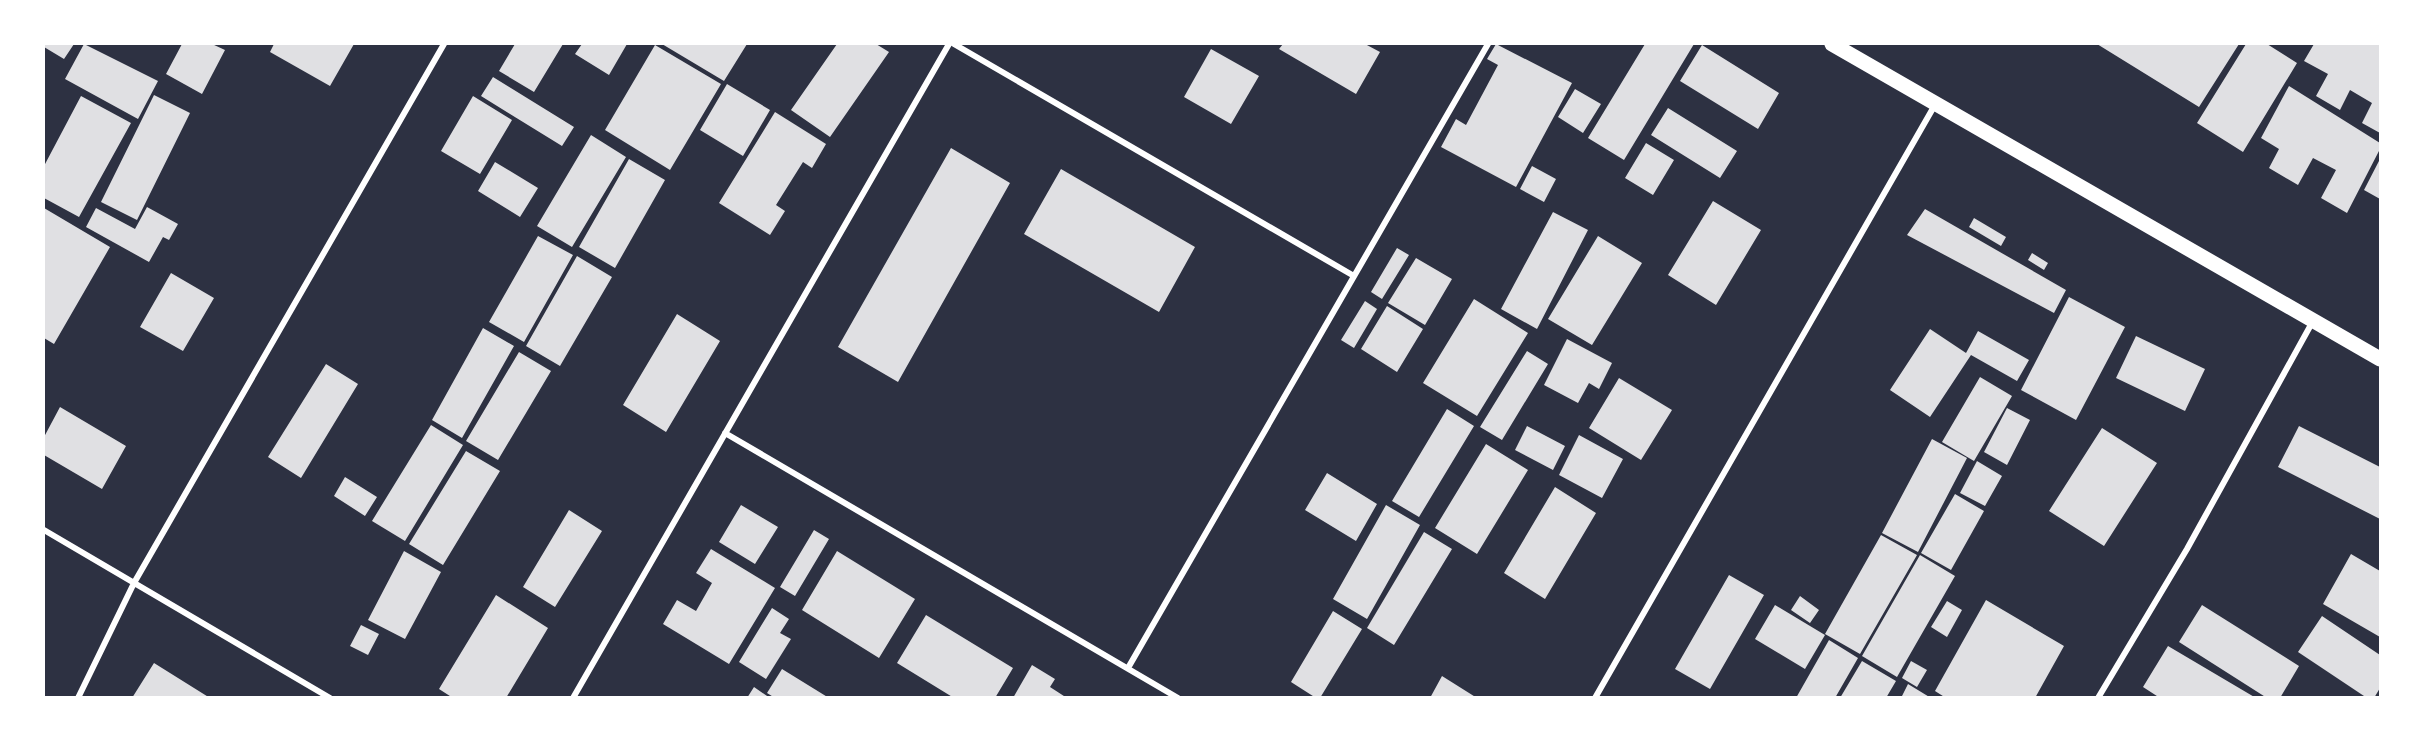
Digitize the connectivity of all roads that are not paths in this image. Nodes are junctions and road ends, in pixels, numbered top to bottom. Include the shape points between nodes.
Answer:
1 (444, 44) edge
2 (949, 44) edge
3 (954, 44) edge
4 (1488, 44) edge
5 (1832, 44) edge
6 (1937, 103) junction
7 (1354, 276) junction
8 (2314, 321) junction
9 (2380, 359) edge
10 (725, 433) junction
11 (44, 530) edge
12 (134, 583) junction
13 (1128, 668) junction
14 (78, 698) edge
15 (330, 698) edge
16 (573, 698) edge
17 (1178, 698) edge
18 (1595, 698) edge
19 (2098, 698) edge

1 - 12 street
2 - 10 street
3 - 7 street
4 - 7 street
5 - 6 main road
6 - 8 main road
6 - 18 street
7 - 13 street
8 - 9 main road
8 - 19 street via 2187,549
10 - 13 street
10 - 16 street
11 - 12 street
12 - 14 street
12 - 15 street
13 - 17 street

